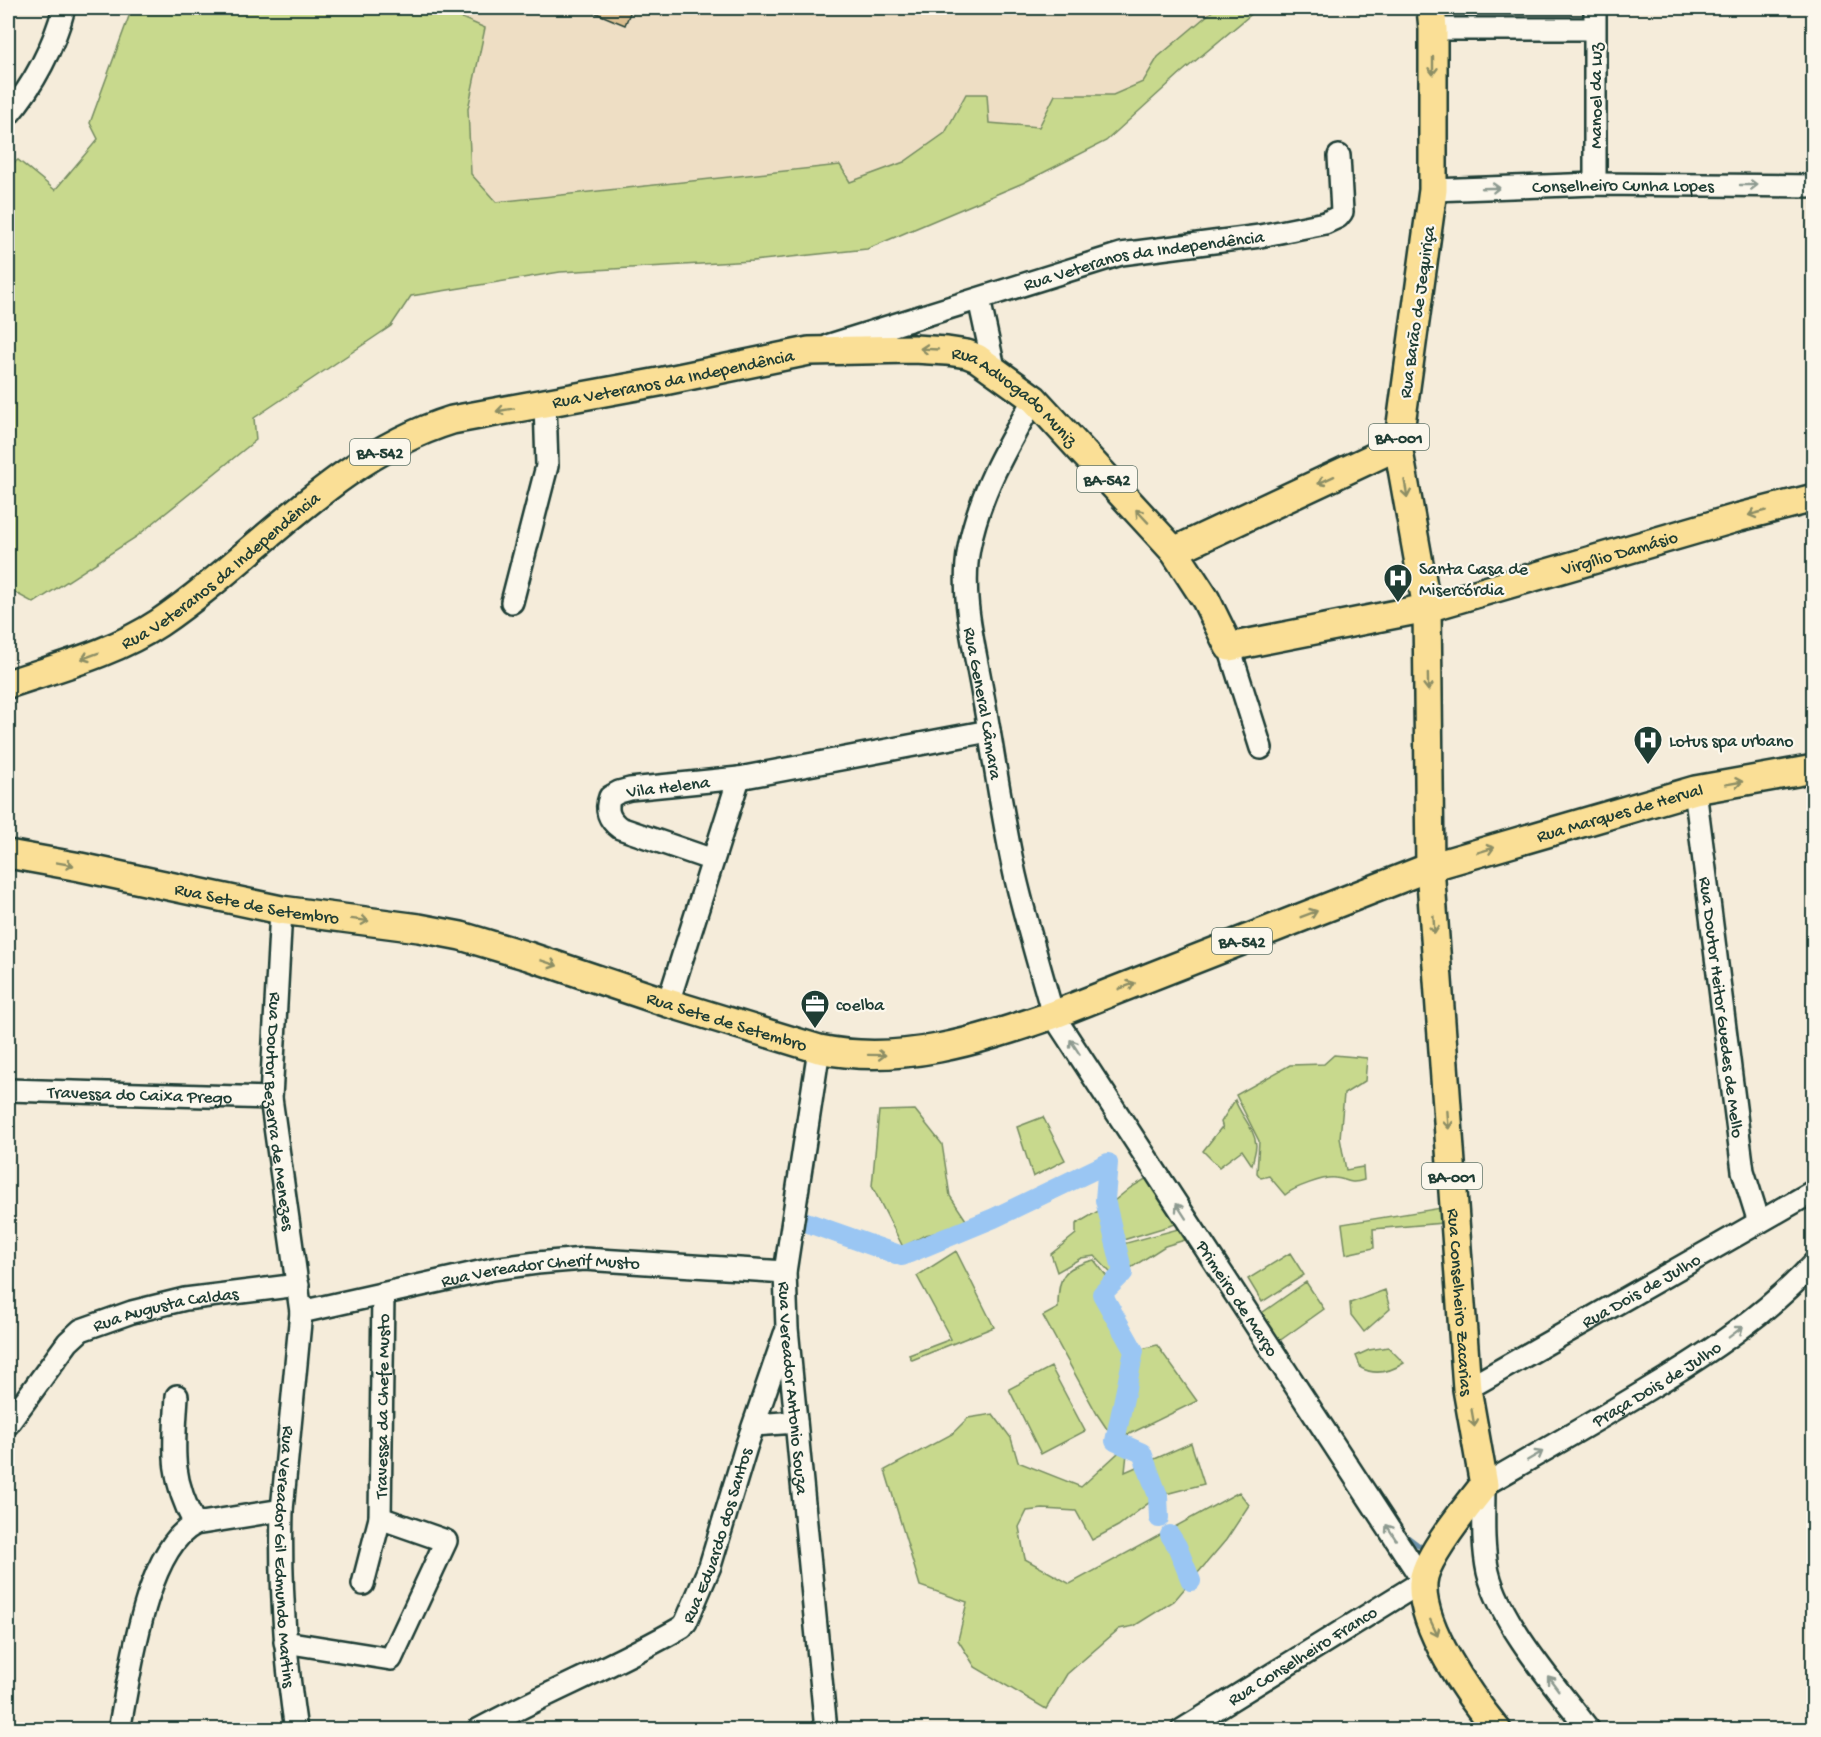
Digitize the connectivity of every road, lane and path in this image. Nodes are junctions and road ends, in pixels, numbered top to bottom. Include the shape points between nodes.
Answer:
1 (64, 8) edge
2 (1595, 8) edge
3 (1432, 19) edge
4 (1594, 29) junction
5 (8, 115) edge
6 (1339, 156) dead end
7 (1595, 184) junction
8 (1814, 186) edge
9 (1433, 190) junction
10 (979, 299) junction
11 (809, 351) junction
12 (993, 368) junction
13 (1034, 399) junction
14 (545, 403) junction
15 (1398, 446) junction
16 (1814, 498) edge
17 (1174, 551) junction
18 (512, 602) dead end
19 (1427, 608) junction
20 (1229, 647) junction
21 (8, 684) edge
22 (989, 731) junction
23 (1261, 748) dead end
24 (1814, 769) edge
25 (739, 778) junction
26 (1695, 790) junction
27 (8, 854) edge
28 (713, 860) junction
29 (1430, 867) junction
30 (281, 910) junction
31 (668, 1003) junction
32 (1053, 1015) junction
33 (819, 1049) junction
34 (8, 1090) edge
35 (271, 1098) junction
36 (1814, 1191) edge
37 (1759, 1222) junction
38 (1814, 1263) edge
39 (785, 1272) junction
40 (298, 1285) junction
41 (383, 1294) junction
42 (301, 1312) junction
43 (787, 1328) junction
44 (1467, 1389) junction
45 (177, 1396) dead end
46 (796, 1422) junction
47 (8, 1424) edge
48 (754, 1425) junction
49 (1484, 1485) junction
50 (282, 1510) junction
51 (380, 1518) junction
52 (195, 1524) junction
53 (1423, 1581) junction
54 (363, 1584) dead end
55 (285, 1642) junction
56 (119, 1730) edge
57 (296, 1730) edge
58 (478, 1730) edge
59 (826, 1730) edge
60 (1182, 1730) edge
61 (1497, 1730) edge
62 (1589, 1730) edge

1 - 5 street via 40,66
2 - 4 street, Manoel da Luz
3 - 4 street
3 -> 9 main road, Rua Barão de Jequiriça / BA-001
4 - 7 street, Manoel da Luz
6 - 10 street, Rua Veteranos da Independência via 1342,212 1333,220 1260,236 1121,254
7 -> 8 street, Conselheiro Cunha Lopes
9 -> 7 street, Conselheiro Cunha Lopes
9 - 15 main road, Rua Barão de Jequiriça / BA-001
10 - 11 street, Rua Veteranos da Independência
10 - 12 street
12 -> 11 main road, Rua Advogado Muniz / BA-542 via 967,354 947,351
11 - 14 main road, Rua Veteranos da Independência / BA-542
12 - 13 main road, Rua Advogado Muniz / BA-542
17 -> 13 main road, Rua Advogado Muniz / BA-542
13 - 22 street, Rua General Câmara via 1006,446 987,489 969,550 967,599
14 - 18 street via 547,466
14 -> 21 main road, Rua Veteranos da Independência / BA-542 via 452,420 401,440 315,495 207,588 157,624 94,655
15 -> 17 main road
15 -> 19 main road, Rua Barão de Jequiriça / BA-001
16 -> 19 main road, Virgílio Damásio
17 - 20 main road, Rua Advogado Muniz via 1206,600
19 - 20 main road, Virgílio Damásio
19 -> 29 main road, Rua Barão de Jequiriça / BA-001
20 - 23 street
22 - 25 street
22 - 32 street, Rua General Câmara via 1015,873
26 -> 24 main road, Rua Marques de Herval
25 - 28 street, Vila Helena
25 - 28 street, Vila Helena via 630,789 613,794 608,801 608,814 620,828
29 -> 26 main road, Rua Marques de Herval
26 - 37 street, Rua Doutor Heitor Guedes de Mello via 1743,1171
27 -> 30 main road, Rua Sete de Setembro / BA-542
28 - 31 street, Vila Helena
32 -> 29 main road, Rua Sete de Setembro / BA-542
29 -> 44 main road, Rua Conselheiro Zacarias / BA-001
30 -> 31 main road, Rua Sete de Setembro / BA-542 via 461,936
30 - 35 street, Rua Doutor Bezerra de Menezes
31 - 33 main road, Rua Sete de Setembro / BA-542
33 -> 32 main road, Rua Sete de Setembro / BA-542 via 861,1055 909,1054 974,1041
53 -> 32 street, Primeiro de Março
33 - 39 street, Rua Vereador Antonio Souza
34 - 35 street, Travessa do Caixa Prego
35 - 40 street, Rua Doutor Bezerra de Menezes
36 - 37 street, Rua Dois de Julho
37 - 44 street, Rua Dois de Julho
49 -> 38 street, Praça Dois de Julho via 1714,1348 1755,1318
39 - 41 street, Rua Vereador Cherif Musto via 584,1259 493,1269
39 - 43 street, Rua Vereador Antonio Souza
40 - 42 street, Rua Doutor Bezerra de Menezes
40 - 47 street, Rua Augusta Caldas via 185,1299 81,1330
41 - 42 street, Rua Vereador Cherif Musto
41 - 51 street, Travessa da Chefe Musto
42 - 50 street, Rua Vereador Gil Edmundo Martins
43 - 46 street, Rua Vereador Antonio Souza
43 - 48 street, Rua Eduardo dos Santos
44 -> 49 main road, Rua Conselheiro Zacarias / BA-001
45 - 52 street via 177,1484
46 - 48 street
46 - 59 street, Rua Vereador Antonio Souza
48 - 58 street, Rua Eduardo dos Santos via 710,1566 682,1627
49 - 53 main road via 1435,1553
62 -> 49 street, BA-001 via 1506,1617 1495,1593 1486,1563
50 - 52 street
50 - 55 street, Rua Vereador Gil Edmundo Martins
51 - 54 street, Travessa da Chefe Musto
51 - 55 street via 446,1542 391,1659
52 - 56 street via 182,1531 170,1546 153,1580
53 - 60 street, Rua Conselheiro Franco
53 -> 61 main road via 1427,1614 1445,1653
55 - 57 street, Rua Vereador Gil Edmundo Martins

